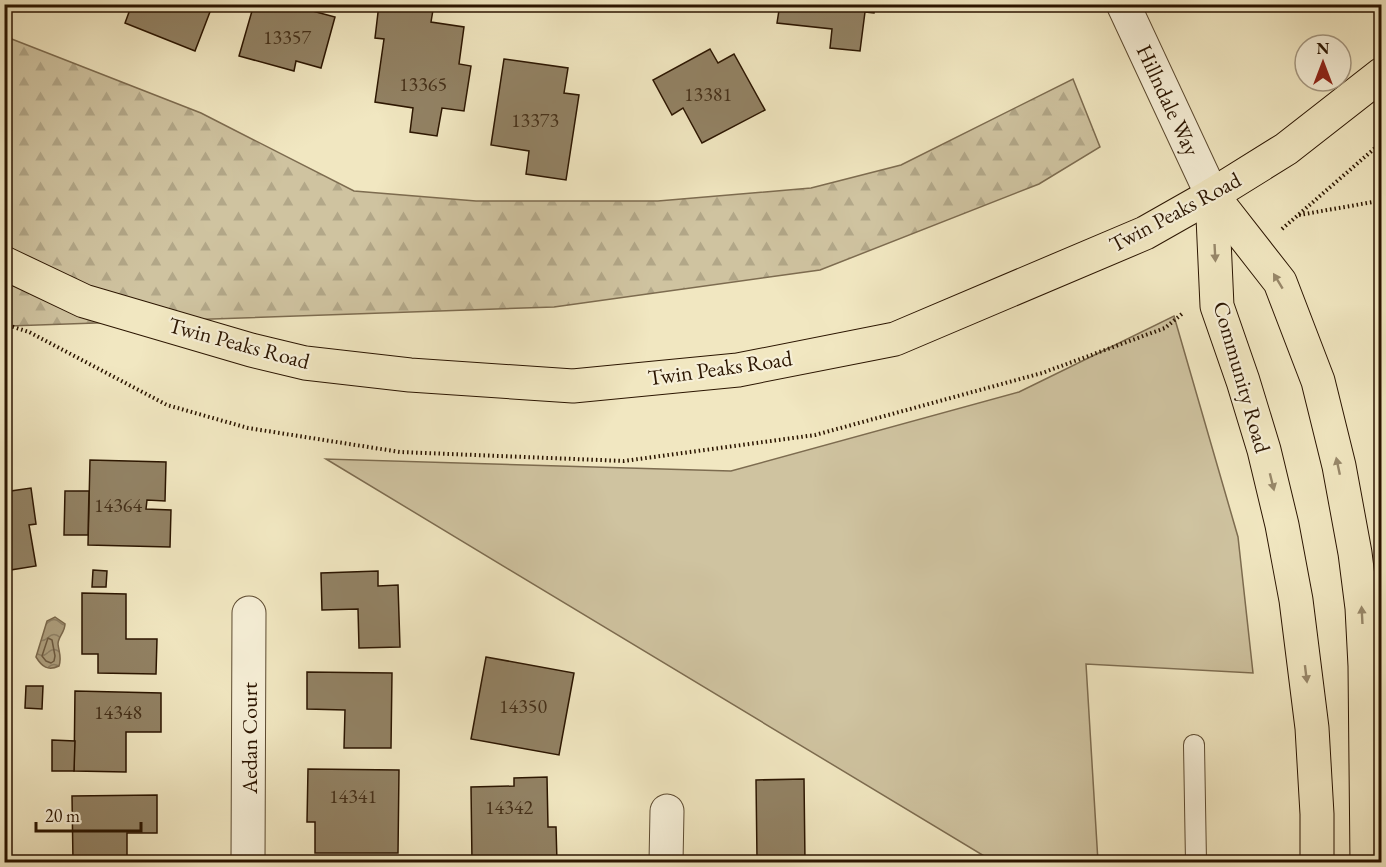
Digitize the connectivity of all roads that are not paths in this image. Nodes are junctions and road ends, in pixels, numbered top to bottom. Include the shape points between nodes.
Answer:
1 (1123, 4) edge
2 (1382, 74) edge
3 (1212, 195) junction
4 (4, 263) edge
5 (249, 613) dead end
6 (1194, 745) dead end
7 (667, 811) dead end
8 (248, 862) edge
9 (666, 862) edge
10 (1196, 862) edge
11 (1317, 862) edge
12 (1367, 862) edge

1 - 3 street, Hillndale Way
2 - 3 main road, Twin Peaks Road via 1286,148
3 - 4 main road, Twin Peaks Road via 1145,233 895,339 738,370 573,386 305,363 84,301
3 -> 11 main road, Community Road via 1217,306 1264,450 1296,600 1312,728
12 -> 3 main road via 1362,608 1339,466 1318,381 1280,282
5 - 8 street, Aedan Court
6 - 10 lane
7 - 9 street

